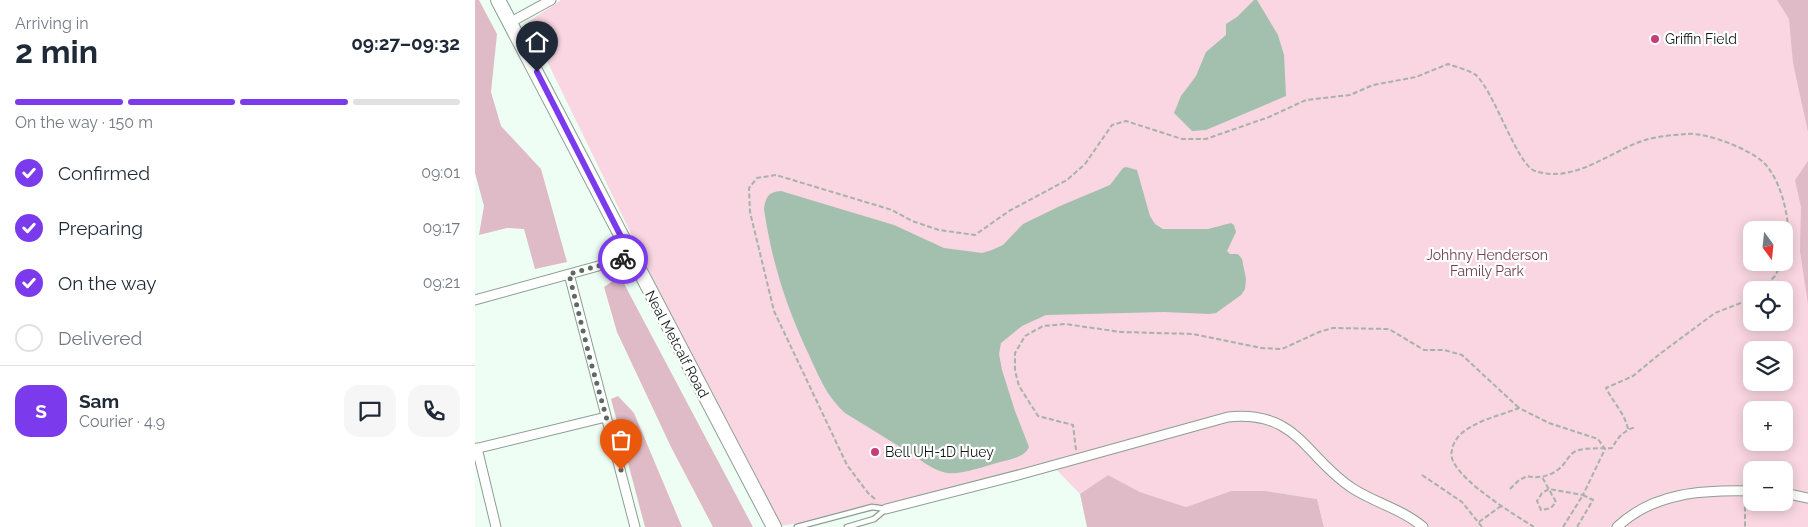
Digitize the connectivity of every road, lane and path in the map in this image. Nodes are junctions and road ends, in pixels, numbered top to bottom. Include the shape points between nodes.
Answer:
1 (499, 0) edge
2 (551, 0) edge
3 (511, 22) junction
4 (1787, 221) edge
5 (631, 256) junction
6 (1778, 271) edge
7 (569, 274) junction
8 (1770, 281) edge
9 (475, 300) edge
10 (1743, 302) edge
11 (1519, 408) junction
12 (606, 417) junction
13 (1636, 427) dead end
14 (1628, 429) junction
15 (476, 448) edge
16 (1605, 449) junction
17 (1077, 459) junction
18 (1421, 475) dead end
19 (1542, 477) junction
20 (1510, 489) dead end
21 (1549, 489) junction
22 (1743, 491) edge
23 (1583, 495) junction
24 (1793, 495) edge
25 (1808, 498) edge
26 (1735, 500) dead end
27 (1501, 506) junction
28 (886, 509) junction
29 (1479, 522) junction
30 (496, 527) edge
31 (635, 527) edge
32 (774, 527) edge
33 (797, 527) edge
34 (847, 527) edge
35 (1423, 527) edge
36 (1482, 527) edge
37 (1534, 527) edge
38 (1563, 527) edge
39 (1577, 527) edge
40 (1617, 527) edge
41 (1745, 527) edge

1 - 3 main road, Neal Metcalf Road
2 - 3 street
3 - 5 main road, Neal Metcalf Road
4 - 28 path via 1776,180 1763,162 1724,140 1689,134 1646,140 1603,160 1558,175 1533,170 1519,152 1495,102 1475,75 1448,64 1416,77 1373,85 1350,95 1307,100 1269,118 1207,139 1182,139 1125,121 1112,125 1085,164 1067,180 975,235 939,230 892,210 776,175 757,178 749,188 750,212 774,311 847,465 868,493
5 - 7 street
5 - 32 main road, Neal Metcalf Road
6 - 8 path
7 - 9 street
7 - 12 street
10 - 14 path via 1715,313 1633,376 1607,388
11 - 16 path via 1549,423 1598,439
11 - 17 path via 1462,355 1444,350 1424,350 1389,329 1333,328 1275,349 1193,334 1121,332 1065,324 1043,326 1025,336 1015,353 1015,371 1019,386 1039,416 1073,425
11 - 27 path via 1465,430 1452,448 1453,461 1463,475
12 - 15 street
12 - 31 street
13 - 14 path
14 - 16 path via 1611,448
15 - 30 street
16 - 19 path via 1577,451 1560,468
16 - 23 path
17 - 28 street
17 - 35 street via 1228,417 1263,418 1285,426 1354,489 1398,510
18 - 29 path via 1462,502
19 - 20 path via 1527,476
19 - 21 path
21 - 21 path via 1537,501 1541,510 1551,508 1555,502
21 - 23 path
22 - 40 street via 1697,491 1674,496 1642,509
23 - 38 path
23 - 39 path via 1593,500
24 - 25 street
26 - 41 path via 1745,501
27 - 29 path
27 - 37 path
28 - 33 lane via 871,507
28 - 34 lane via 874,520
29 - 36 path

